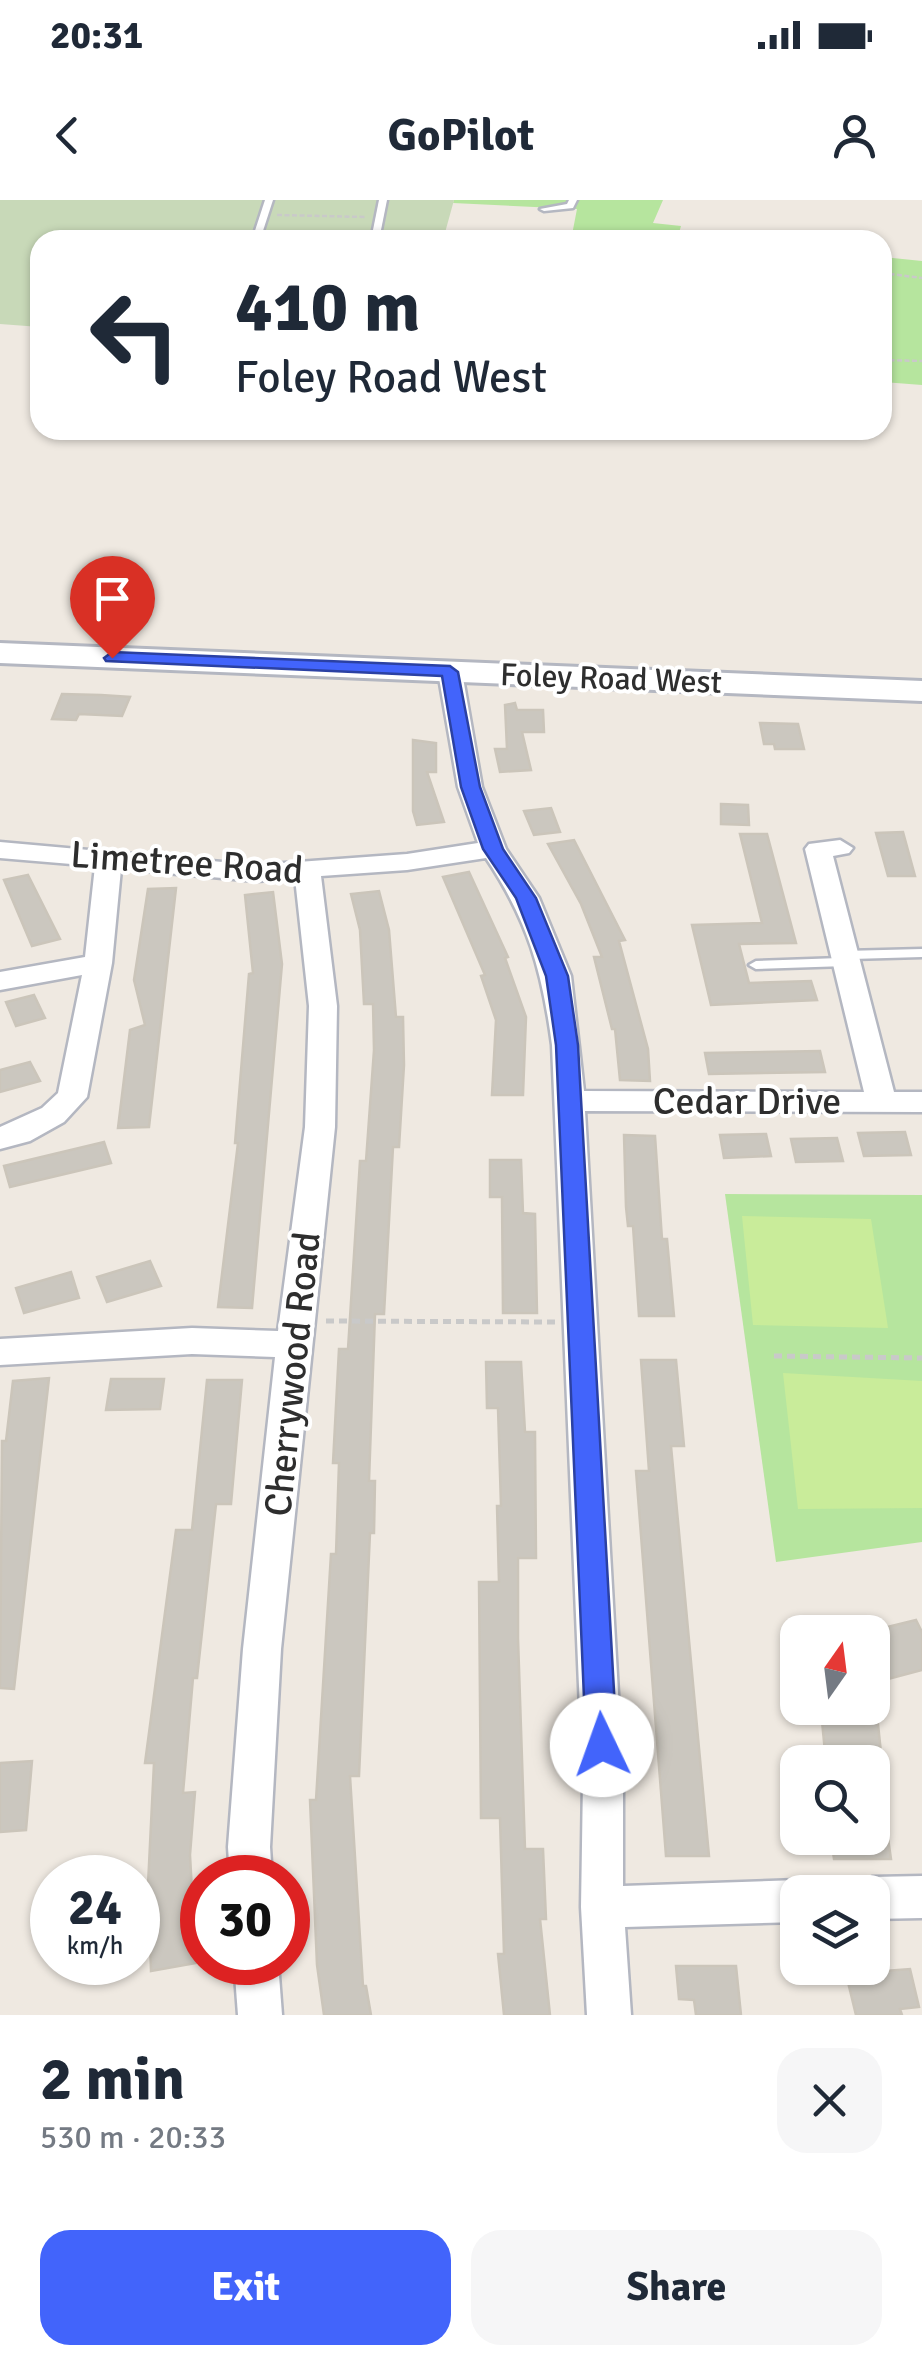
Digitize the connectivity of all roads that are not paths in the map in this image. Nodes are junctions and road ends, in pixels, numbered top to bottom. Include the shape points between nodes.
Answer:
1 (269, 200) edge
2 (382, 200) edge
3 (573, 200) edge
4 (544, 209) dead end
5 (259, 230) edge
6 (377, 230) edge
7 (0, 653) edge
8 (450, 672) junction
9 (922, 691) edge
10 (840, 848) dead end
11 (493, 849) junction
12 (0, 850) edge
13 (109, 858) junction
14 (308, 872) junction
15 (922, 953) edge
16 (846, 959) junction
17 (98, 963) junction
18 (756, 965) dead end
19 (0, 981) edge
20 (573, 1100) junction
21 (881, 1102) junction
22 (922, 1102) edge
23 (0, 1138) edge
24 (295, 1333) junction
25 (0, 1352) edge
26 (250, 1855) edge
27 (922, 1897) edge
28 (890, 1898) edge
29 (780, 1901) edge
30 (602, 1907) junction
31 (258, 1985) edge
32 (260, 2015) edge
33 (609, 2015) edge

1 - 5 lane
2 - 6 lane
3 - 4 lane
7 - 8 main road, Foley Road West
8 - 9 main road, Foley Road West
8 - 11 street via 470,787
10 - 16 street via 818,849
11 - 14 street, Limetree Road
11 - 20 street via 526,898 557,976
12 - 13 street, Limetree Road
13 - 14 street, Limetree Road via 200,871
13 - 17 street
14 - 24 street, Cherrywood Road via 322,1024 320,1127
15 - 16 lane
16 - 18 lane
16 - 21 street
17 - 19 street
17 - 23 street via 72,1097 53,1115
20 - 21 street, Cedar Drive
20 - 30 street via 603,1781
21 - 22 street, Cedar Drive
24 - 25 street
24 - 26 street, Cherrywood Road via 262,1649
27 - 28 street
29 - 30 street
30 - 33 street
31 - 32 street

